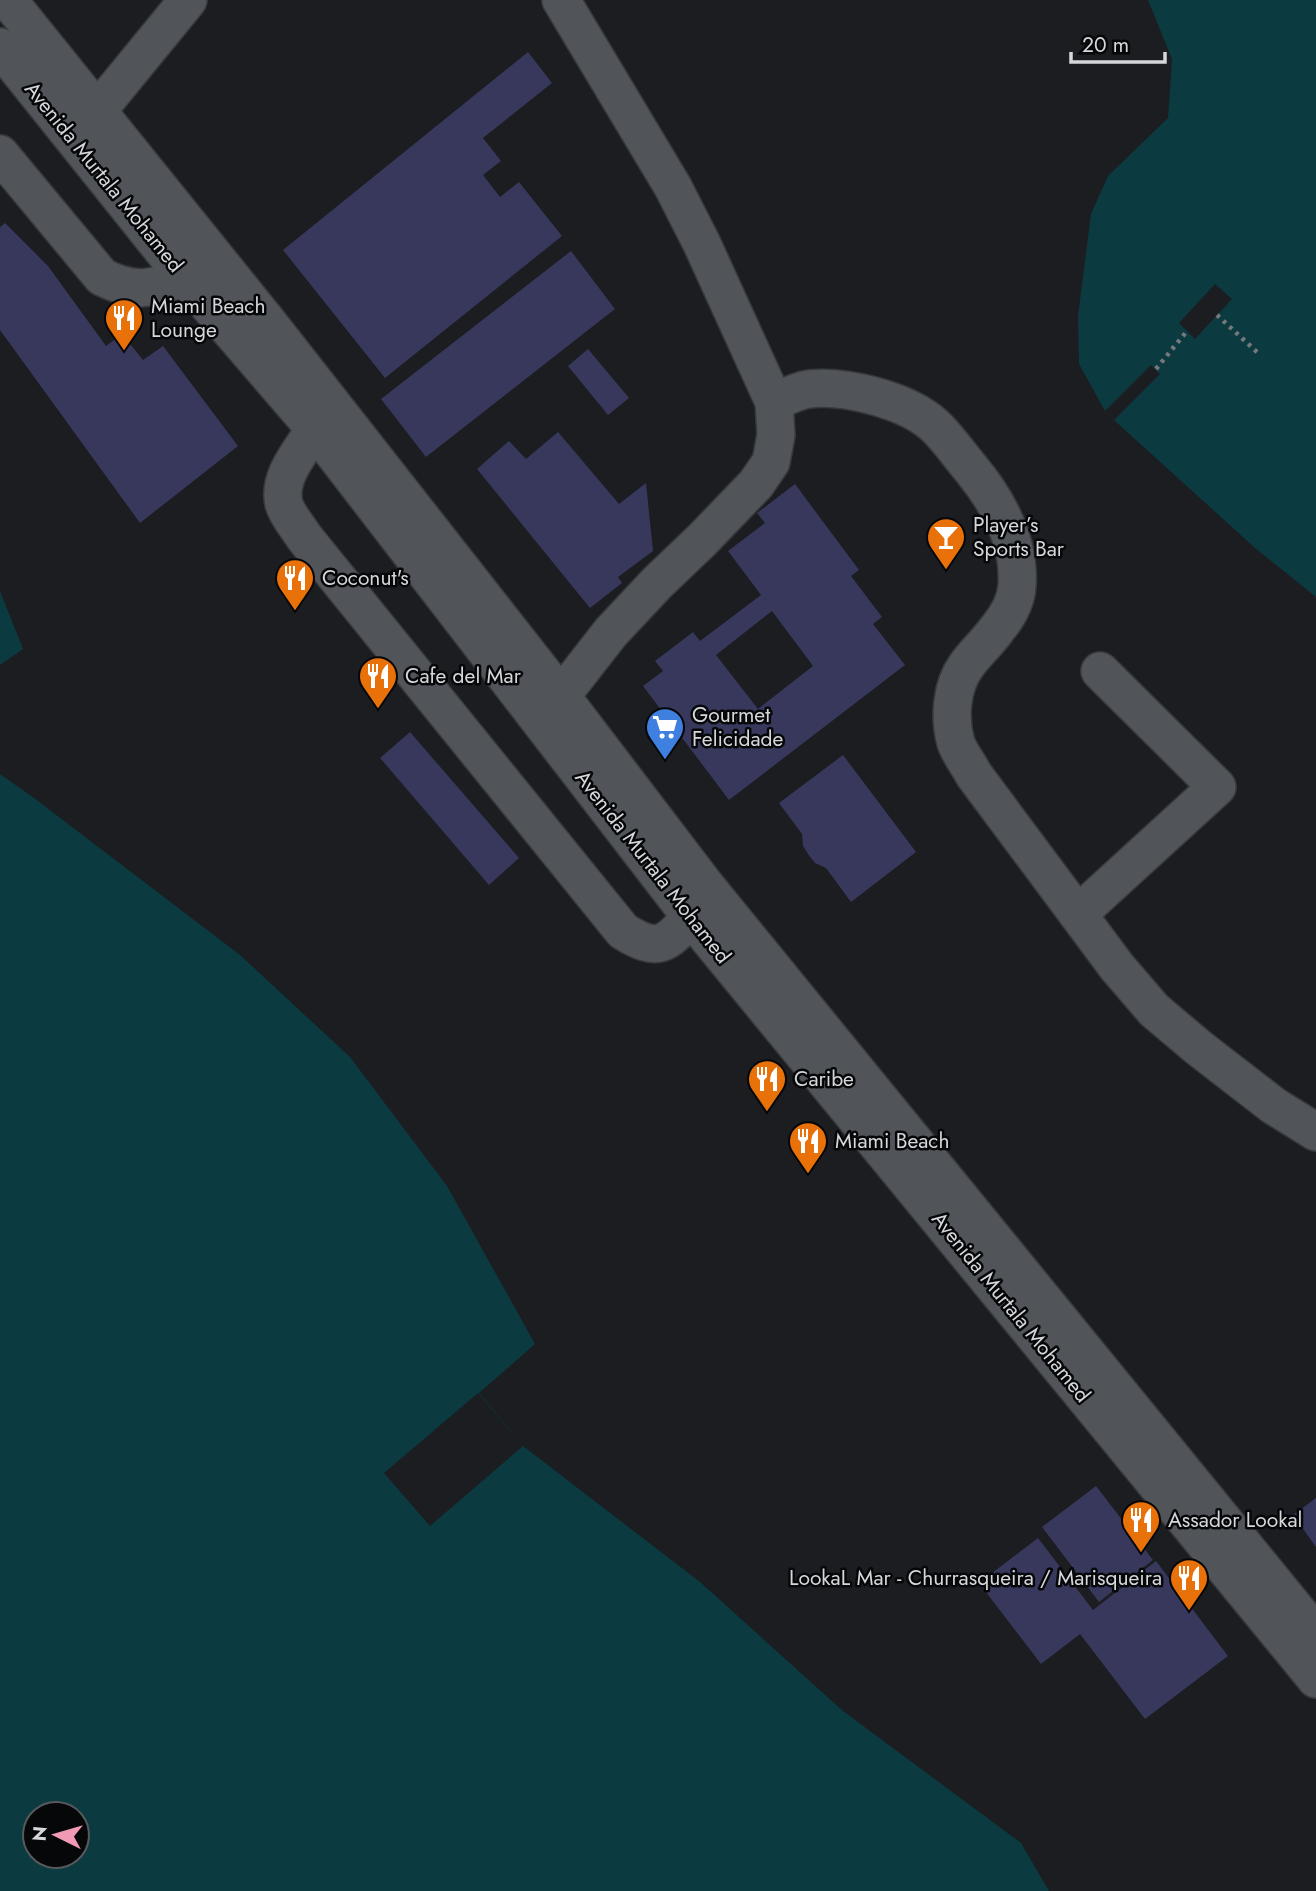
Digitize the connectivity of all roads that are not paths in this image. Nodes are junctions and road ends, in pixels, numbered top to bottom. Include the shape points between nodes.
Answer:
1 (8, 0) edge
2 (188, 0) edge
3 (561, 0) edge
4 (0, 47) edge
5 (98, 110) junction
6 (0, 154) edge
7 (185, 278) junction
8 (774, 402) junction
9 (315, 429) junction
10 (1100, 671) dead end
11 (561, 696) junction
12 (1078, 914) junction
13 (691, 917) junction
14 (1316, 1132) edge
15 (1316, 1634) edge
16 (1316, 1679) edge

1 - 5 street, Avenida Murtala Mohamed
2 - 5 street
3 - 8 street via 673,187
4 - 7 street, Avenida Murtala Mohamed
5 - 11 street, Avenida Murtala Mohamed
6 - 7 street via 102,277 120,286 147,289
7 - 9 street, Avenida Murtala Mohamed
8 - 11 street via 776,435 771,461 756,484 611,632
8 - 12 street via 806,389 834,388 905,407 934,425 980,480 1006,521 1017,561 1017,590 1008,615 966,667 955,689 952,719 957,745 974,775
9 - 13 street, Avenida Murtala Mohamed
9 - 13 street via 287,474 283,489 284,505 304,537 623,931 663,944
10 - 12 street via 1217,787
11 - 15 street, Avenida Murtala Mohamed via 705,885
12 - 14 street via 1154,1010 1274,1106
13 - 16 street, Avenida Murtala Mohamed

